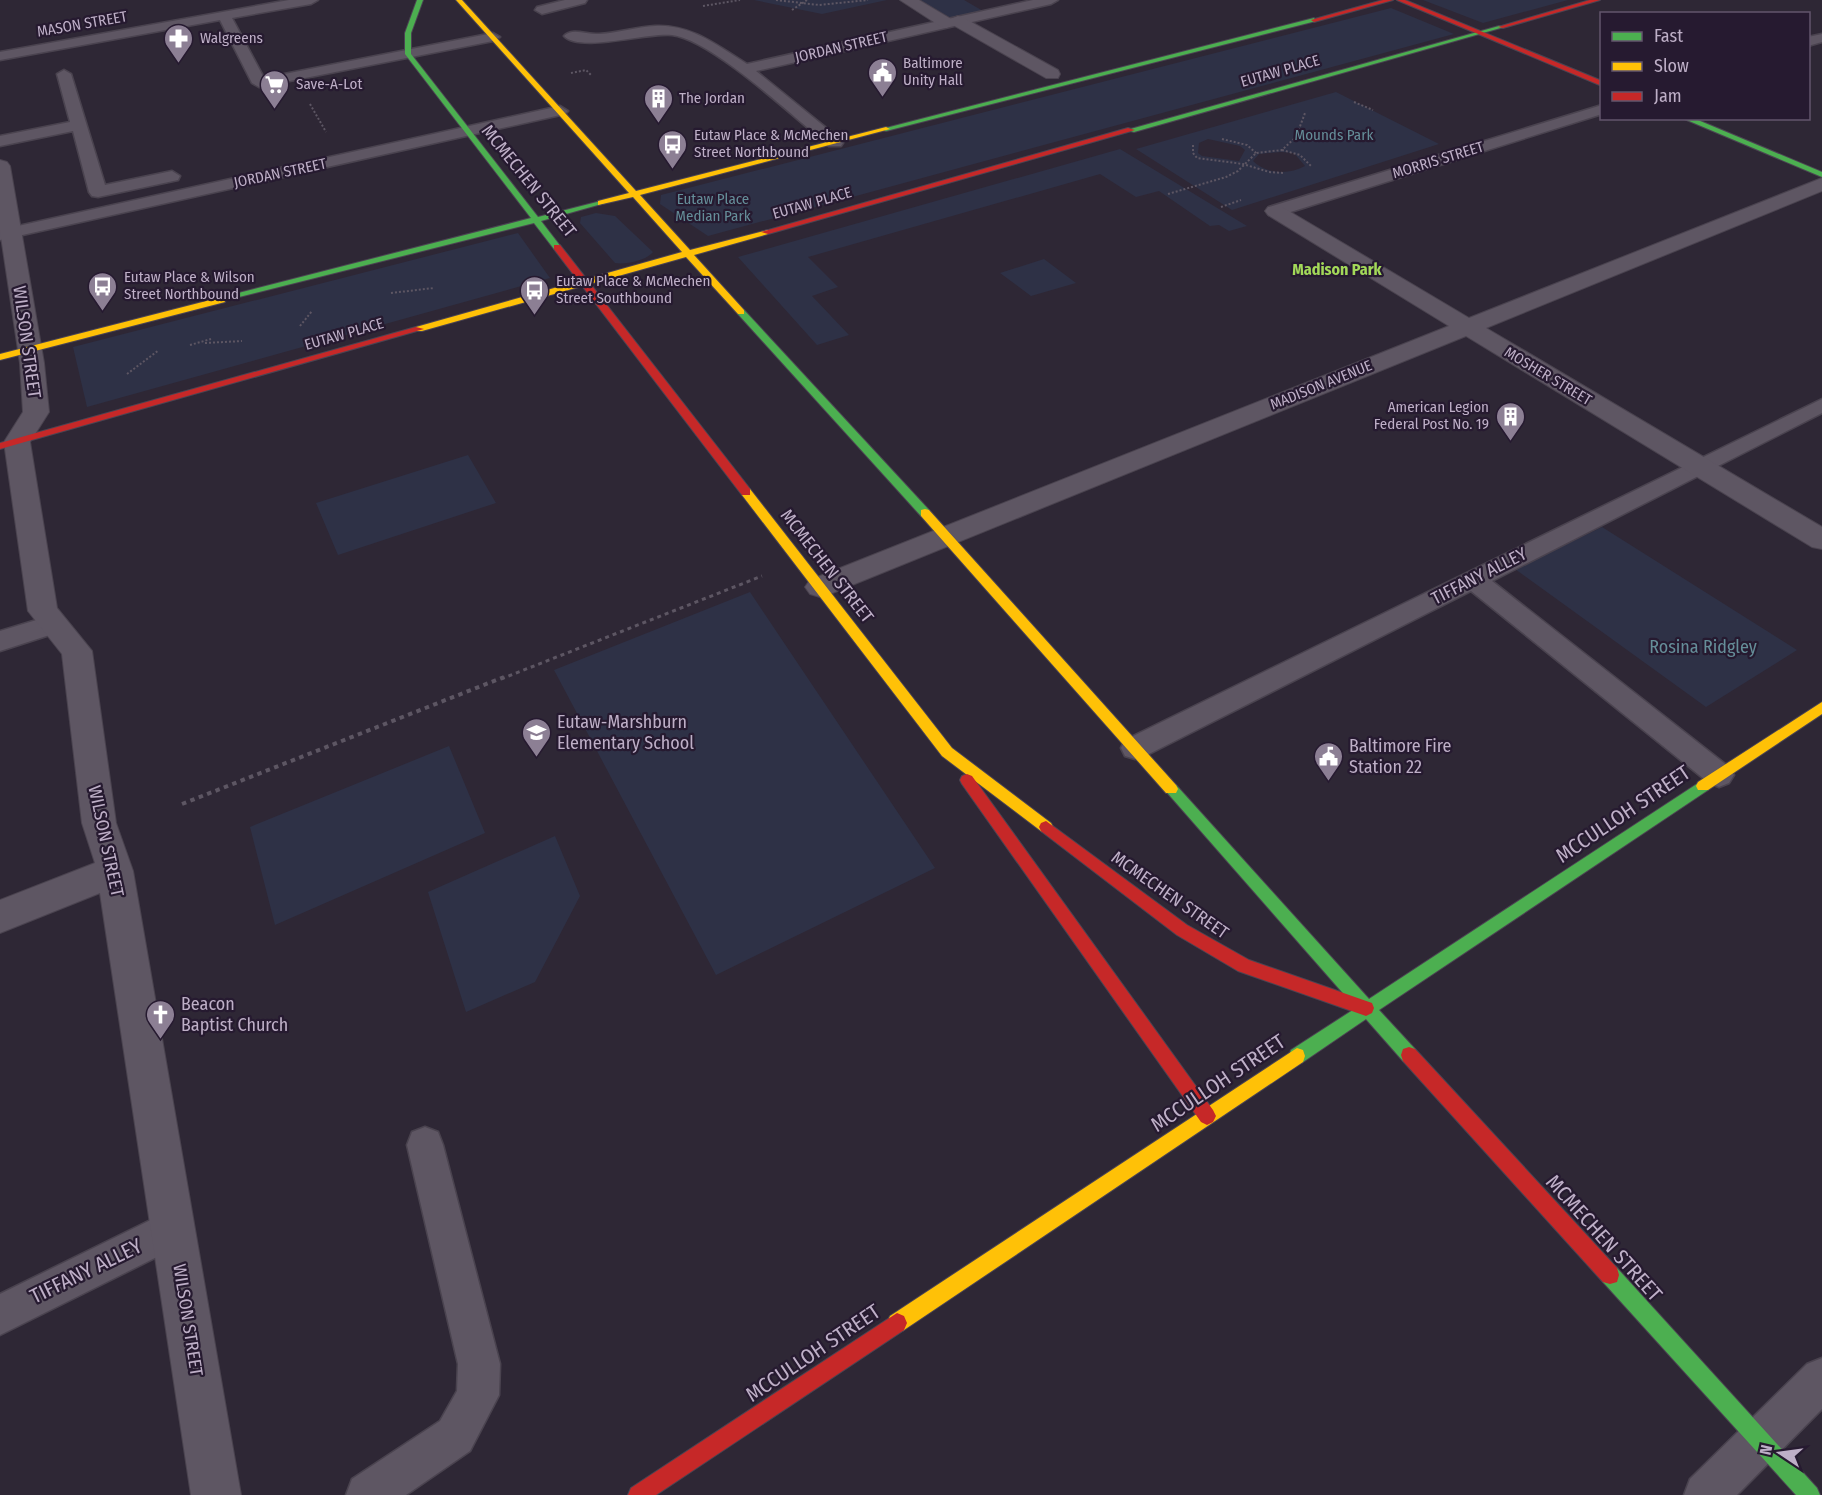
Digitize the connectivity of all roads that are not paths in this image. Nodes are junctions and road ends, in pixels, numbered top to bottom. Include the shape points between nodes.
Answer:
1 (312, 0) edge
2 (420, 0) edge
3 (459, 0) edge
4 (580, 0) edge
5 (908, 0) edge
6 (1051, 0) edge
7 (1390, 0) edge
8 (1400, 0) edge
9 (1597, 0) edge
10 (542, 10) dead end
11 (224, 16) junction
12 (952, 22) junction
13 (1479, 33) junction
14 (571, 36) dead end
15 (493, 37) junction
16 (408, 54) junction
17 (0, 56) edge
18 (744, 69) junction
19 (64, 74) dead end
20 (1052, 74) dead end
21 (1600, 83) edge
22 (1600, 110) edge
23 (560, 111) junction
24 (1690, 120) edge
25 (78, 125) junction
26 (467, 131) junction
27 (0, 141) edge
28 (835, 143) junction
29 (255, 159) dead end
30 (0, 166) edge
31 (188, 173) dead end
32 (266, 176) junction
33 (1822, 176) edge
34 (1822, 184) edge
35 (634, 194) junction
36 (1275, 211) joint
37 (537, 219) junction
38 (5, 234) edge
39 (687, 254) junction
40 (587, 282) junction
41 (1467, 327) junction
42 (30, 350) junction
43 (0, 357) edge
44 (1822, 405) edge
45 (8, 444) edge
46 (1699, 466) junction
47 (946, 536) junction
48 (1822, 540) edge
49 (1473, 579) junction
50 (820, 587) junction
51 (53, 624) junction
52 (0, 642) edge
53 (1822, 707) edge
54 (1135, 748) junction
55 (947, 752) junction
56 (1719, 775) junction
57 (115, 871) junction
58 (0, 917) edge
59 (1367, 1009) junction
60 (1207, 1116) junction
61 (425, 1145) dead end
62 (173, 1228) junction
63 (0, 1315) edge
64 (1822, 1379) edge
65 (1761, 1441) junction
66 (216, 1495) edge
67 (368, 1495) edge
68 (638, 1495) edge
69 (1706, 1495) edge
70 (1810, 1495) edge

1 - 11 lane, MASON STREET
2 - 16 street via 408,30
3 - 15 street, MCMECHEN STREET
4 - 10 lane
5 - 12 street
6 - 12 lane, JORDAN STREET
7 - 28 street
8 - 13 street
9 - 13 street, EUTAW PLACE
11 - 16 lane via 259,83
11 - 17 lane, MASON STREET
12 - 18 lane, JORDAN STREET
12 - 20 street
13 - 21 street
13 - 39 street, EUTAW PLACE
14 - 18 lane via 597,39 654,30 676,31 694,37
15 - 16 lane
15 - 23 street, MCMECHEN STREET
16 - 26 street, MCMECHEN STREET
18 - 28 lane
19 - 25 lane
22 - 36 lane, MORRIS STREET
23 - 26 lane, JORDAN STREET
23 - 35 street, MCMECHEN STREET
24 - 33 street
25 - 27 lane
25 - 31 lane via 98,192
26 - 32 lane, JORDAN STREET
26 - 37 street, MCMECHEN STREET
28 - 35 street
29 - 32 lane
30 - 38 street, WILSON STREET
32 - 38 lane, JORDAN STREET
34 - 41 street, MADISON AVENUE
35 - 37 street
35 - 39 street, MCMECHEN STREET
36 - 41 street, MOSHER STREET
37 - 40 street, MCMECHEN STREET
37 - 42 street
38 - 42 street, WILSON STREET
39 - 40 street, EUTAW PLACE
39 - 47 street, MCMECHEN STREET
40 - 45 street, EUTAW PLACE
40 - 50 street, MCMECHEN STREET
41 - 46 street, MOSHER STREET
41 - 47 street, MADISON AVENUE
42 - 43 street
42 - 45 street, WILSON STREET via 36,412
44 - 46 lane, TIFFANY ALLEY
45 - 51 street, WILSON STREET via 43,610
46 - 48 street, MOSHER STREET
46 - 49 lane, TIFFANY ALLEY
47 - 50 street, MADISON AVENUE
47 - 54 street, MCMECHEN STREET
49 - 54 lane, TIFFANY ALLEY
49 - 56 lane
50 - 55 street, MCMECHEN STREET
51 - 52 lane
51 - 57 street, WILSON STREET via 77,651 99,823
53 - 56 street, MCCULLOH STREET
54 - 59 street, MCMECHEN STREET
55 - 59 street, MCMECHEN STREET via 1207,946 1244,966
55 - 60 street
56 - 59 street, MCCULLOH STREET
57 - 58 street
57 - 62 street, WILSON STREET
59 - 60 street, MCCULLOH STREET
59 - 65 street, MCMECHEN STREET
60 - 68 street, MCCULLOH STREET
61 - 67 lane via 479,1364 478,1395 455,1436
62 - 63 lane, TIFFANY ALLEY
62 - 66 street, WILSON STREET
64 - 65 lane
65 - 69 lane
65 - 70 street, MCMECHEN STREET

